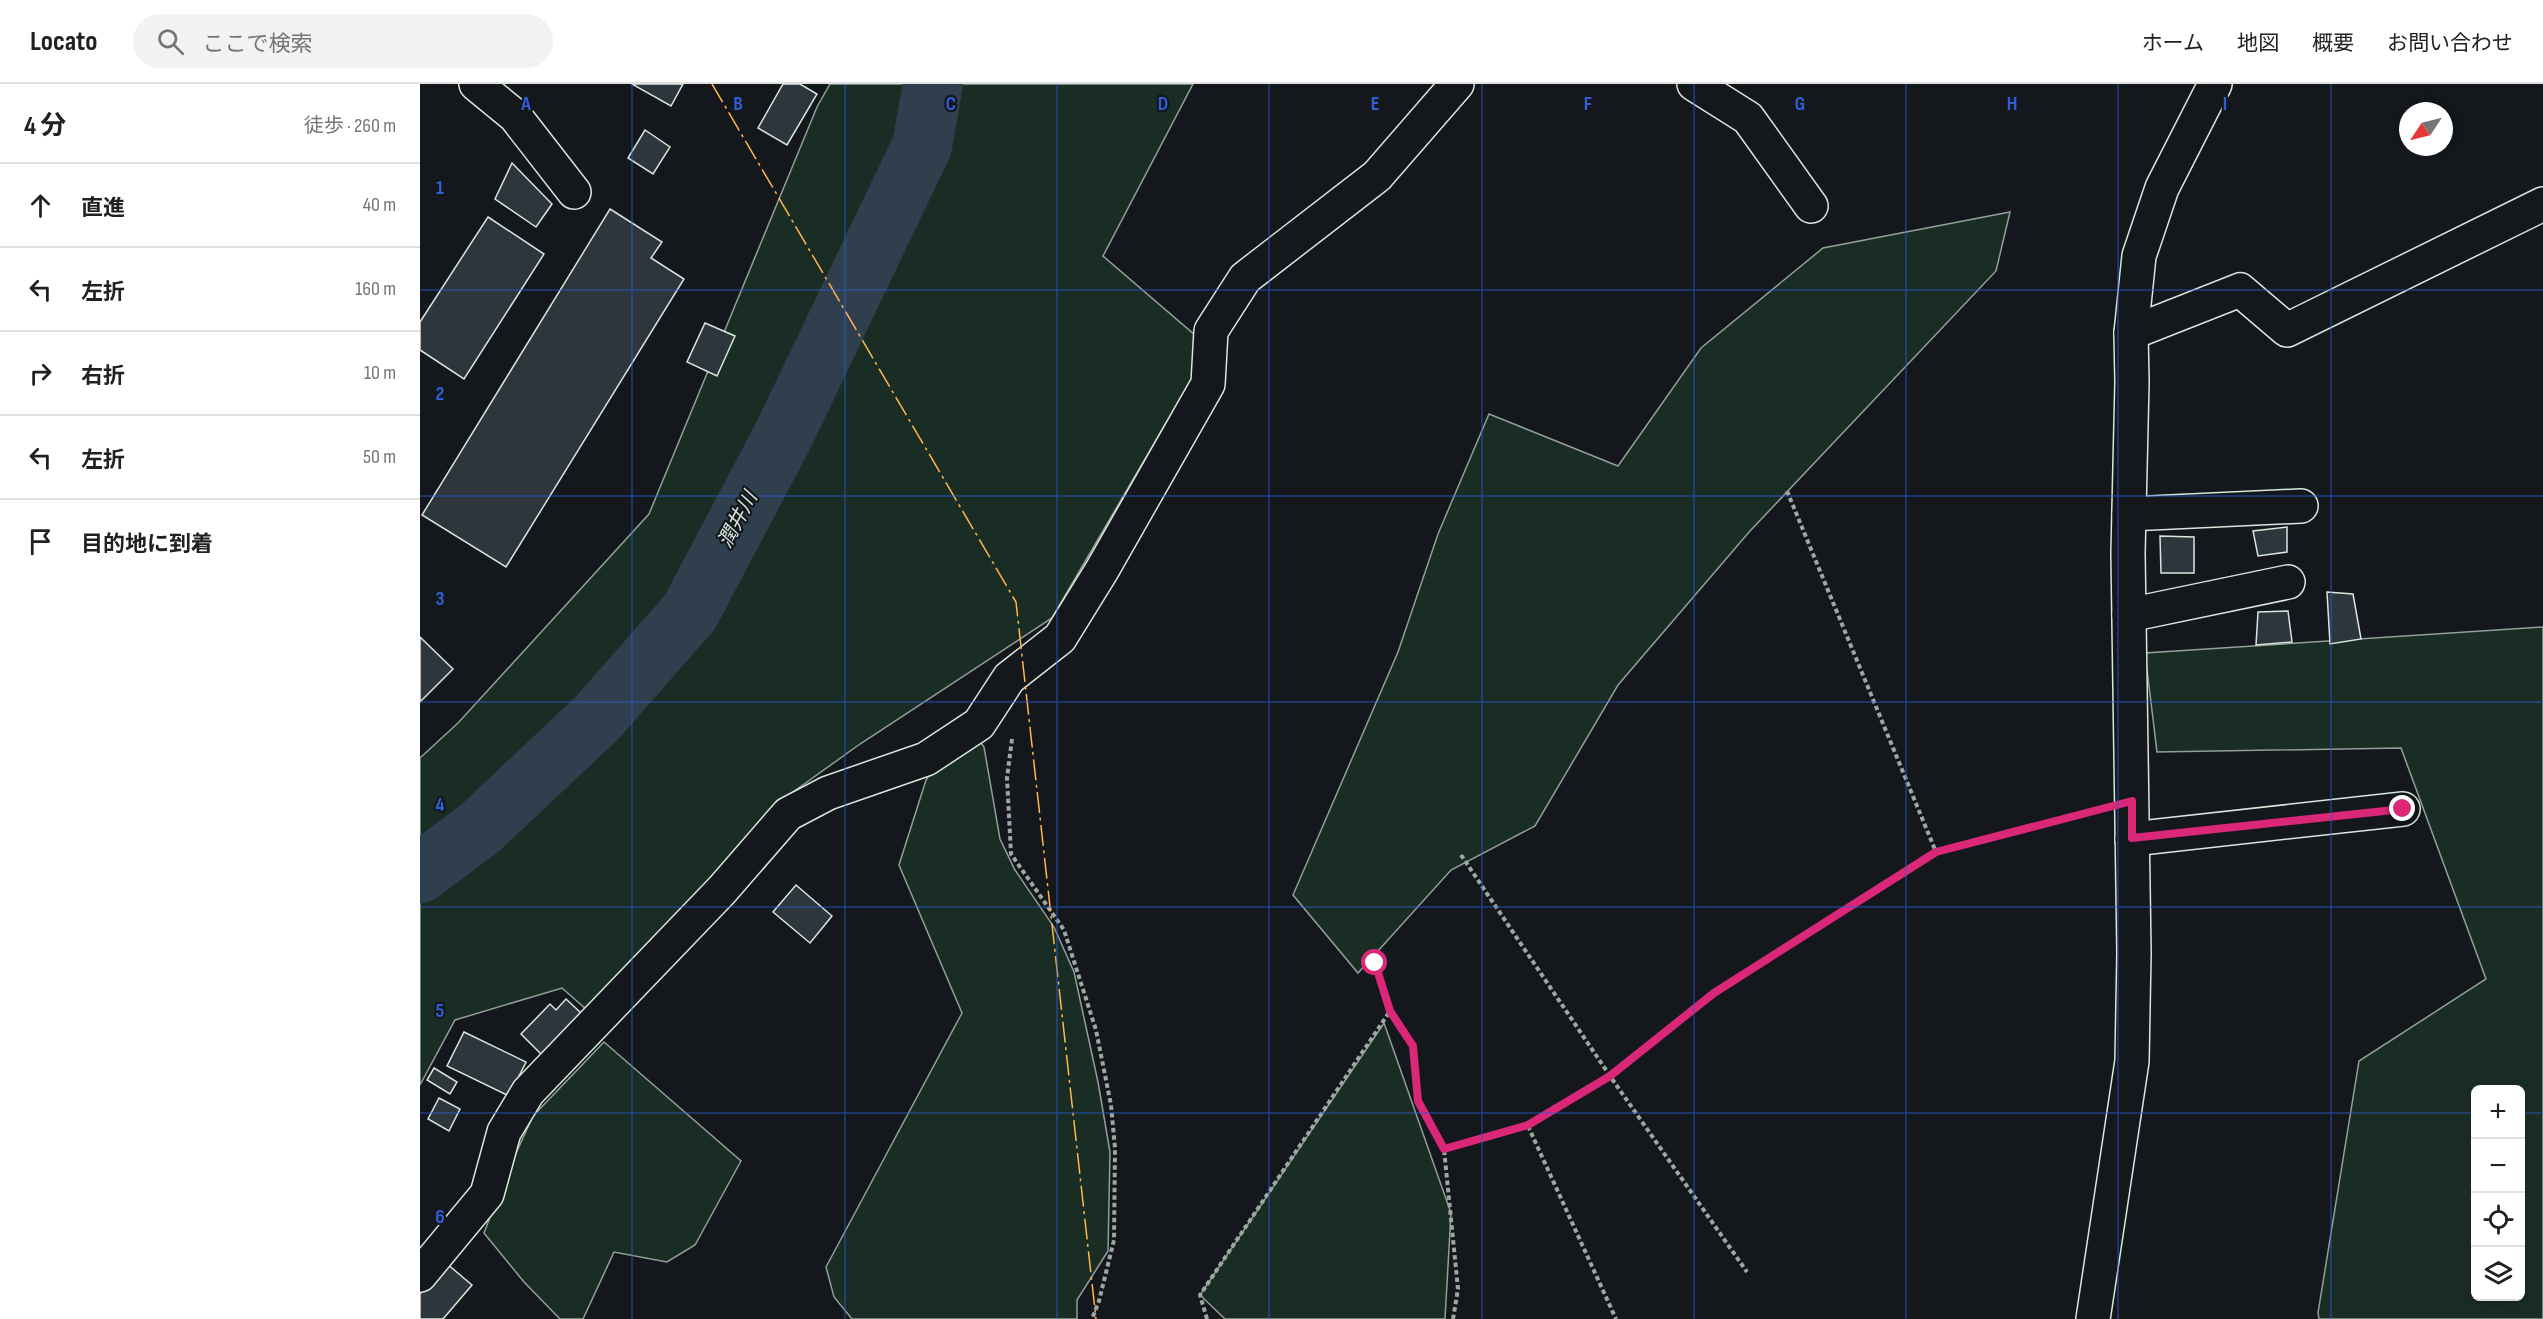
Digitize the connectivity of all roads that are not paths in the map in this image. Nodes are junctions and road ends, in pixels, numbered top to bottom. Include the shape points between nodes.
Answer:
1 (476, 84) edge
2 (1456, 84) edge
3 (1694, 84) edge
4 (2215, 84) edge
5 (574, 192) dead end
6 (2543, 204) edge
7 (1811, 206) dead end
8 (2131, 333) junction
9 (2301, 506) dead end
10 (2129, 514) junction
11 (2288, 582) dead end
12 (2129, 615) junction
13 (2403, 809) dead end
14 (2132, 838) junction
15 (420, 1275) edge
16 (2093, 1319) edge

1 - 5 street via 515,116
2 - 15 street via 1377,176 1245,278 1211,331 1208,384 1060,638 1009,678 979,724 926,759 828,793 788,814 722,890 528,1092 504,1132 487,1194
3 - 7 street via 1748,118
4 - 8 street via 2162,188 2139,256
6 - 8 street via 2286,330 2240,290
8 - 10 street
9 - 10 street
10 - 12 street
11 - 12 street
12 - 14 street
13 - 14 street
14 - 16 street via 2132,1061

